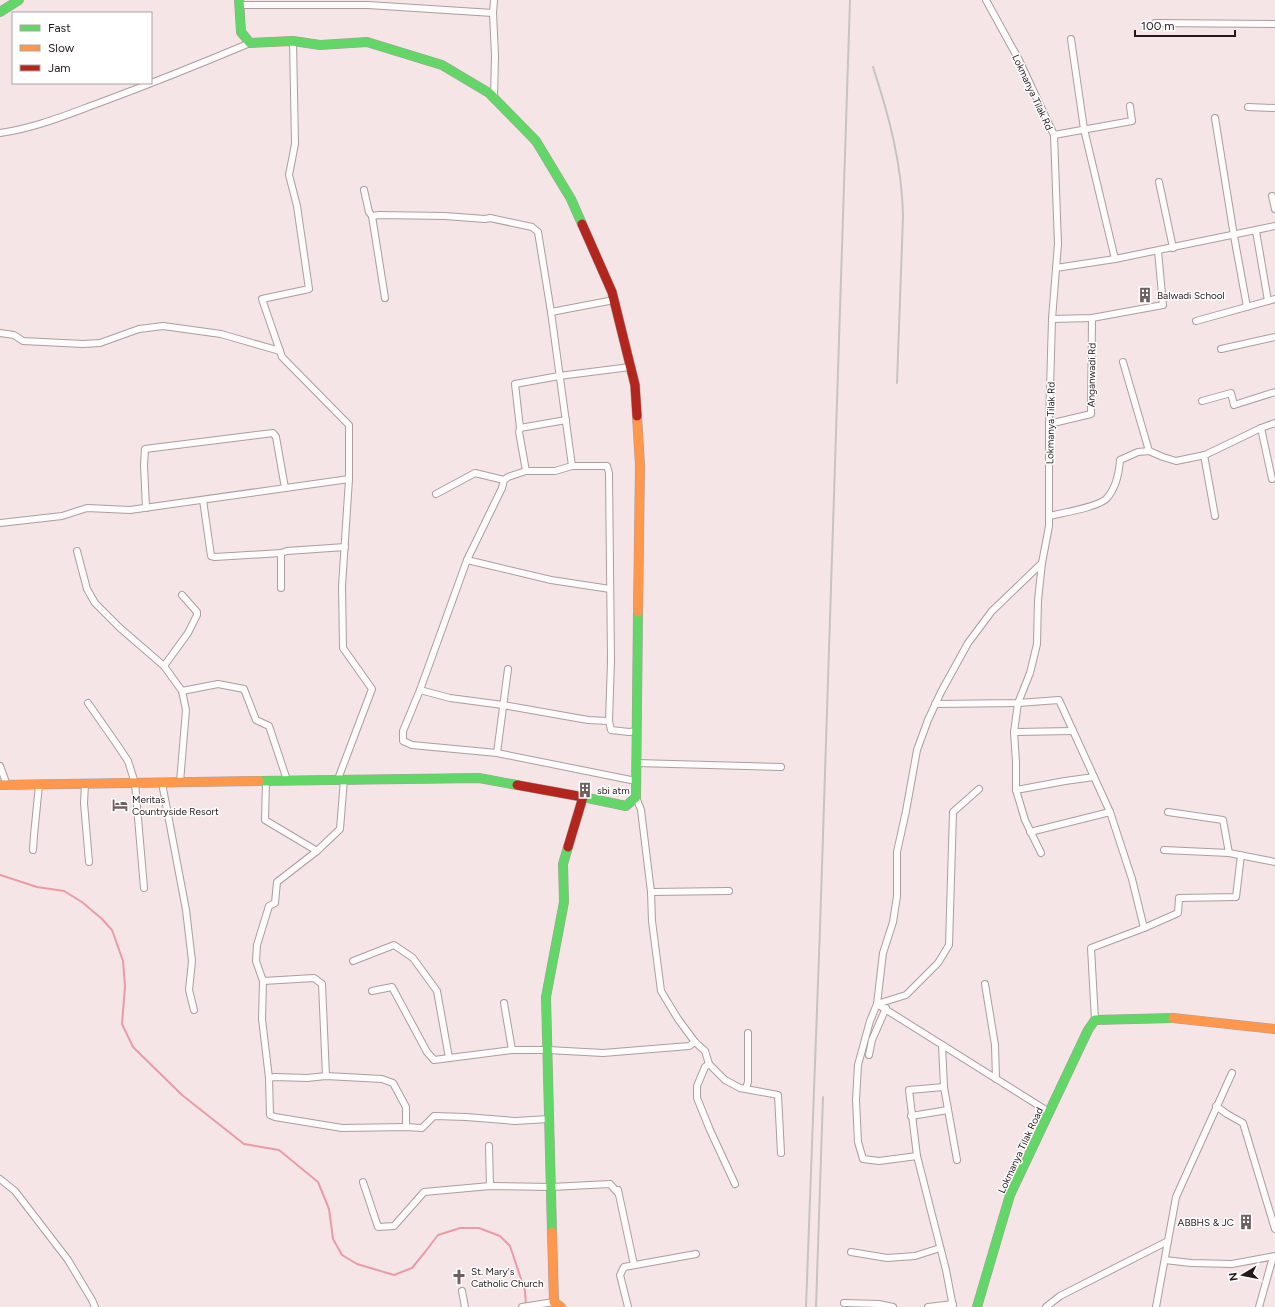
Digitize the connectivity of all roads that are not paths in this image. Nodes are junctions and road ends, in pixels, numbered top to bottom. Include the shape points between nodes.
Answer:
1 (19, 0) edge
2 (494, 0) edge
3 (986, 0) edge
4 (239, 2) edge
5 (0, 12) edge
6 (493, 13) junction
7 (1155, 23) dead end
8 (1275, 24) edge
9 (1071, 38) dead end
10 (293, 41) junction
11 (250, 43) junction
12 (152, 84) edge
13 (152, 84) edge
14 (494, 98) junction
15 (1130, 106) dead end
16 (1248, 107) dead end
17 (1275, 108) edge
18 (1215, 118) dead end
19 (1084, 129) junction
20 (0, 134) edge
21 (1054, 135) junction
22 (1159, 182) dead end
23 (364, 190) dead end
24 (1272, 196) dead end
25 (1275, 209) edge
26 (372, 216) junction
27 (1275, 226) edge
28 (1256, 231) junction
29 (1234, 236) junction
30 (1173, 248) junction
31 (1158, 251) junction
32 (1115, 259) junction
33 (1056, 268) junction
34 (385, 298) dead end
35 (1275, 299) edge
36 (614, 300) junction
37 (1268, 301) junction
38 (1247, 307) junction
39 (551, 312) junction
40 (1092, 318) junction
41 (1052, 320) junction
42 (1196, 321) dead end
43 (0, 333) edge
44 (1275, 336) edge
45 (1221, 349) dead end
46 (280, 350) junction
47 (1123, 362) dead end
48 (630, 367) junction
49 (559, 376) junction
50 (1275, 392) edge
51 (1202, 400) dead end
52 (566, 420) junction
53 (1275, 423) edge
54 (1049, 424) junction
55 (520, 428) junction
56 (1261, 428) junction
57 (1149, 451) junction
58 (1204, 455) junction
59 (572, 466) junction
60 (526, 471) junction
61 (349, 479) junction
62 (1272, 479) dead end
63 (504, 480) junction
64 (285, 488) junction
65 (436, 494) dead end
66 (203, 500) junction
67 (146, 508) junction
68 (1048, 516) junction
69 (1216, 516) dead end
70 (0, 523) edge
71 (345, 547) junction
72 (77, 551) dead end
73 (281, 553) junction
74 (468, 560) junction
75 (1042, 563) junction
76 (281, 588) dead end
77 (610, 589) junction
78 (182, 595) dead end
79 (164, 666) junction
80 (508, 669) dead end
81 (420, 690) junction
82 (182, 691) junction
83 (88, 703) dead end
84 (1018, 703) junction
85 (935, 704) junction
86 (502, 705) junction
87 (609, 721) junction
88 (637, 731) junction
89 (1073, 731) junction
90 (1014, 732) junction
91 (497, 753) junction
92 (636, 763) junction
93 (0, 766) edge
94 (780, 767) dead end
95 (1094, 777) junction
96 (341, 779) junction
97 (287, 780) junction
98 (266, 781) junction
99 (636, 781) junction
100 (162, 782) junction
101 (180, 782) junction
102 (135, 783) junction
103 (40, 784) junction
104 (85, 784) junction
105 (4, 785) edge
106 (979, 789) dead end
107 (1016, 790) junction
108 (583, 797) junction
109 (636, 797) junction
110 (1110, 812) junction
111 (1168, 812) dead end
112 (1030, 832) junction
113 (33, 850) dead end
114 (1164, 850) dead end
115 (317, 851) junction
116 (1041, 853) dead end
117 (1229, 853) junction
118 (1241, 855) junction
119 (89, 862) dead end
120 (1275, 862) edge
121 (144, 888) dead end
122 (728, 891) dead end
123 (651, 892) junction
124 (1144, 928) junction
125 (353, 961) dead end
126 (263, 981) junction
127 (985, 984) dead end
128 (372, 991) dead end
129 (504, 1003) dead end
130 (877, 1004) junction
131 (886, 1008) junction
132 (194, 1010) dead end
133 (1094, 1020) junction
134 (1275, 1029) edge
135 (748, 1033) dead end
136 (695, 1042) junction
137 (942, 1045) junction
138 (512, 1050) junction
139 (548, 1050) junction
140 (869, 1055) dead end
141 (449, 1058) junction
142 (709, 1064) junction
143 (1232, 1073) dead end
144 (326, 1076) junction
145 (269, 1078) junction
146 (996, 1079) junction
147 (944, 1087) junction
148 (746, 1088) junction
149 (1216, 1106) junction
150 (948, 1110) junction
151 (1049, 1112) junction
152 (911, 1116) junction
153 (549, 1119) junction
154 (406, 1127) junction
155 (489, 1146) dead end
156 (781, 1153) dead end
157 (917, 1156) junction
158 (957, 1160) dead end
159 (0, 1179) edge
160 (363, 1182) dead end
161 (734, 1184) dead end
162 (490, 1186) junction
163 (616, 1186) dead end
164 (551, 1187) junction
165 (618, 1193) junction
166 (1275, 1229) edge
167 (1168, 1240) junction
168 (940, 1248) junction
169 (851, 1252) dead end
170 (696, 1254) dead end
171 (1274, 1256) edge
172 (1165, 1260) junction
173 (634, 1265) junction
174 (462, 1291) dead end
175 (844, 1303) dead end
176 (558, 1304) edge
177 (953, 1306) edge
178 (95, 1307) edge
179 (465, 1307) edge
180 (522, 1307) edge
181 (628, 1307) edge
182 (893, 1307) edge
183 (928, 1307) edge
184 (977, 1307) edge
185 (1046, 1307) edge
186 (1156, 1307) edge
187 (1259, 1307) edge

1 - 5 main road
2 - 6 street
3 - 21 street, Lokmanya Tilak Rd via 1019,60
4 - 6 street via 368,5
4 - 11 main road via 241,32
6 - 14 street
7 - 8 street
9 - 19 street
10 - 11 main road
10 - 14 main road via 320,45 367,42 442,65
10 - 46 street via 295,144 289,175 309,289 262,299
11 - 12 street
13 - 20 street via 50,121
14 - 36 main road via 536,141 571,199
15 - 19 street via 1132,121
16 - 17 street
18 - 29 street
19 - 21 street
19 - 32 street
21 - 33 street, Lokmanya Tilak Rd via 1058,244
22 - 30 street
23 - 26 street
24 - 25 street
26 - 34 street
26 - 39 street via 490,218 532,227 538,232
27 - 28 street
28 - 29 street
28 - 37 street
29 - 30 street
29 - 38 street
30 - 31 street
31 - 32 street
31 - 40 street via 1163,305
32 - 33 street
33 - 41 street, Lokmanya Tilak Rd
35 - 37 street
36 - 39 street
36 - 48 main road
37 - 38 street
38 - 42 street
39 - 49 street
40 - 41 street
40 - 54 street, Anganwadi Rd via 1091,414
41 - 54 street, Lokmanya Tilak Rd
43 - 46 street via 23,341 83,344 100,343 139,329 163,326 221,334
44 - 45 street
46 - 61 street via 282,357 349,425
47 - 57 street
48 - 49 street
48 - 88 main road via 635,385 640,466
49 - 52 street
49 - 55 street via 515,384
50 - 51 street via 1234,405 1231,393
52 - 55 street
52 - 59 street
53 - 56 street
54 - 68 street, Lokmanya Tilak Rd
55 - 60 street
56 - 58 street
56 - 62 street
57 - 58 street via 1176,460
57 - 68 street via 1138,452 1120,460 1118,477 1103,501
58 - 69 street
59 - 60 street via 554,471
59 - 77 street via 607,466
60 - 63 street
61 - 64 street
61 - 71 street
63 - 65 street via 475,473
63 - 74 street
64 - 66 street
64 - 67 street via 273,432 145,449
66 - 67 street
66 - 73 street via 211,556 215,558
67 - 70 street via 88,508 62,516
68 - 75 street, Lokmanya Tilak Rd via 1049,526
71 - 73 street
71 - 96 street via 342,586 343,648 372,689
72 - 79 street via 87,589 95,603
73 - 76 street
74 - 77 street via 551,580
74 - 81 street
75 - 84 street, Lokmanya Tilak Rd via 1037,644 1030,673
75 - 85 street via 992,611 968,643
77 - 87 street
78 - 79 street via 197,615 188,633
79 - 82 street
80 - 86 street
81 - 86 street via 450,698
81 - 91 street via 403,731 403,741 412,745
82 - 97 street via 218,684 244,689 256,720 269,726
82 - 101 street via 186,710
83 - 102 street via 128,761
84 - 85 street
84 - 89 street via 1059,700
84 - 90 street, Lokmanya Tilak Rd
85 - 130 street via 917,750 897,852 897,896 893,922 883,953
86 - 87 street via 558,716
86 - 91 street
87 - 88 street via 611,730
88 - 92 main road
89 - 90 street
89 - 95 street
90 - 107 street, Lokmanya Tilak Rd
91 - 99 street
92 - 94 street
92 - 99 main road
93 - 105 street
95 - 107 street
95 - 110 street
96 - 97 main road
96 - 108 main road via 479,778
96 - 115 street via 340,830
97 - 98 main road
98 - 101 main road
98 - 115 street via 265,820
99 - 109 main road
100 - 101 main road
100 - 102 main road
100 - 132 street via 186,910 192,961 189,990
102 - 104 main road
102 - 121 street
103 - 104 main road
103 - 105 main road
103 - 113 street
104 - 119 street
106 - 130 street via 953,812 949,945 938,963 906,995
107 - 112 street, Lokmanya Tilak Rd
108 - 109 main road via 626,806
108 - 139 main road via 563,864 564,902 546,997
109 - 123 street via 641,810
110 - 112 street
110 - 124 street via 1132,879
111 - 117 street via 1223,820
112 - 116 street, Lokmanya Tilak Rd
114 - 117 street
115 - 126 street via 277,882 275,903 268,906 257,945 256,961
117 - 118 street
118 - 120 street
118 - 124 street via 1236,897 1179,898 1178,913
122 - 123 street
123 - 136 street via 661,991
124 - 133 street via 1091,948
125 - 141 street via 394,946 413,958 437,991
126 - 144 street via 314,978 322,984
126 - 145 street via 262,1019
127 - 146 street via 995,1046
128 - 141 street via 392,987 427,1052 434,1060
129 - 138 street
130 - 131 street
130 - 157 street via 858,1065 858,1142 863,1159 879,1161
131 - 137 street
131 - 140 street via 872,1040
133 - 134 main road via 1168,1017
133 - 151 main road, Lokmanya Tilak Road
135 - 148 street
136 - 139 street via 689,1046 603,1053
136 - 142 street via 705,1051
137 - 146 street
137 - 147 street
138 - 139 street
138 - 141 street
139 - 153 main road
142 - 148 street via 725,1080 740,1088
142 - 161 street via 697,1086 697,1098
143 - 149 street
144 - 145 street
144 - 154 street via 382,1079 393,1083 406,1107
145 - 154 street via 270,1115 275,1117 342,1128
146 - 151 street
147 - 150 street
147 - 152 street via 909,1090
148 - 156 street via 778,1095
149 - 166 street via 1243,1123
149 - 167 street via 1176,1197
150 - 152 street
150 - 158 street
151 - 184 main road, Lokmanya Tilak Road via 1010,1195
152 - 157 street
153 - 154 street via 515,1121 434,1116 422,1128
153 - 164 main road
155 - 162 street
157 - 168 street
159 - 178 street via 15,1191 68,1260
160 - 162 street via 378,1226 394,1226 424,1192
162 - 164 street
163 - 165 street
164 - 165 street via 610,1184
164 - 176 main road
165 - 173 street
167 - 172 street
167 - 185 street via 1060,1296
168 - 169 street via 915,1256 887,1258
168 - 177 street
170 - 173 street
171 - 172 street via 1232,1264
171 - 187 street
172 - 186 street
173 - 181 street via 624,1267 620,1275
174 - 179 street
175 - 182 street
176 - 180 street
177 - 183 street

